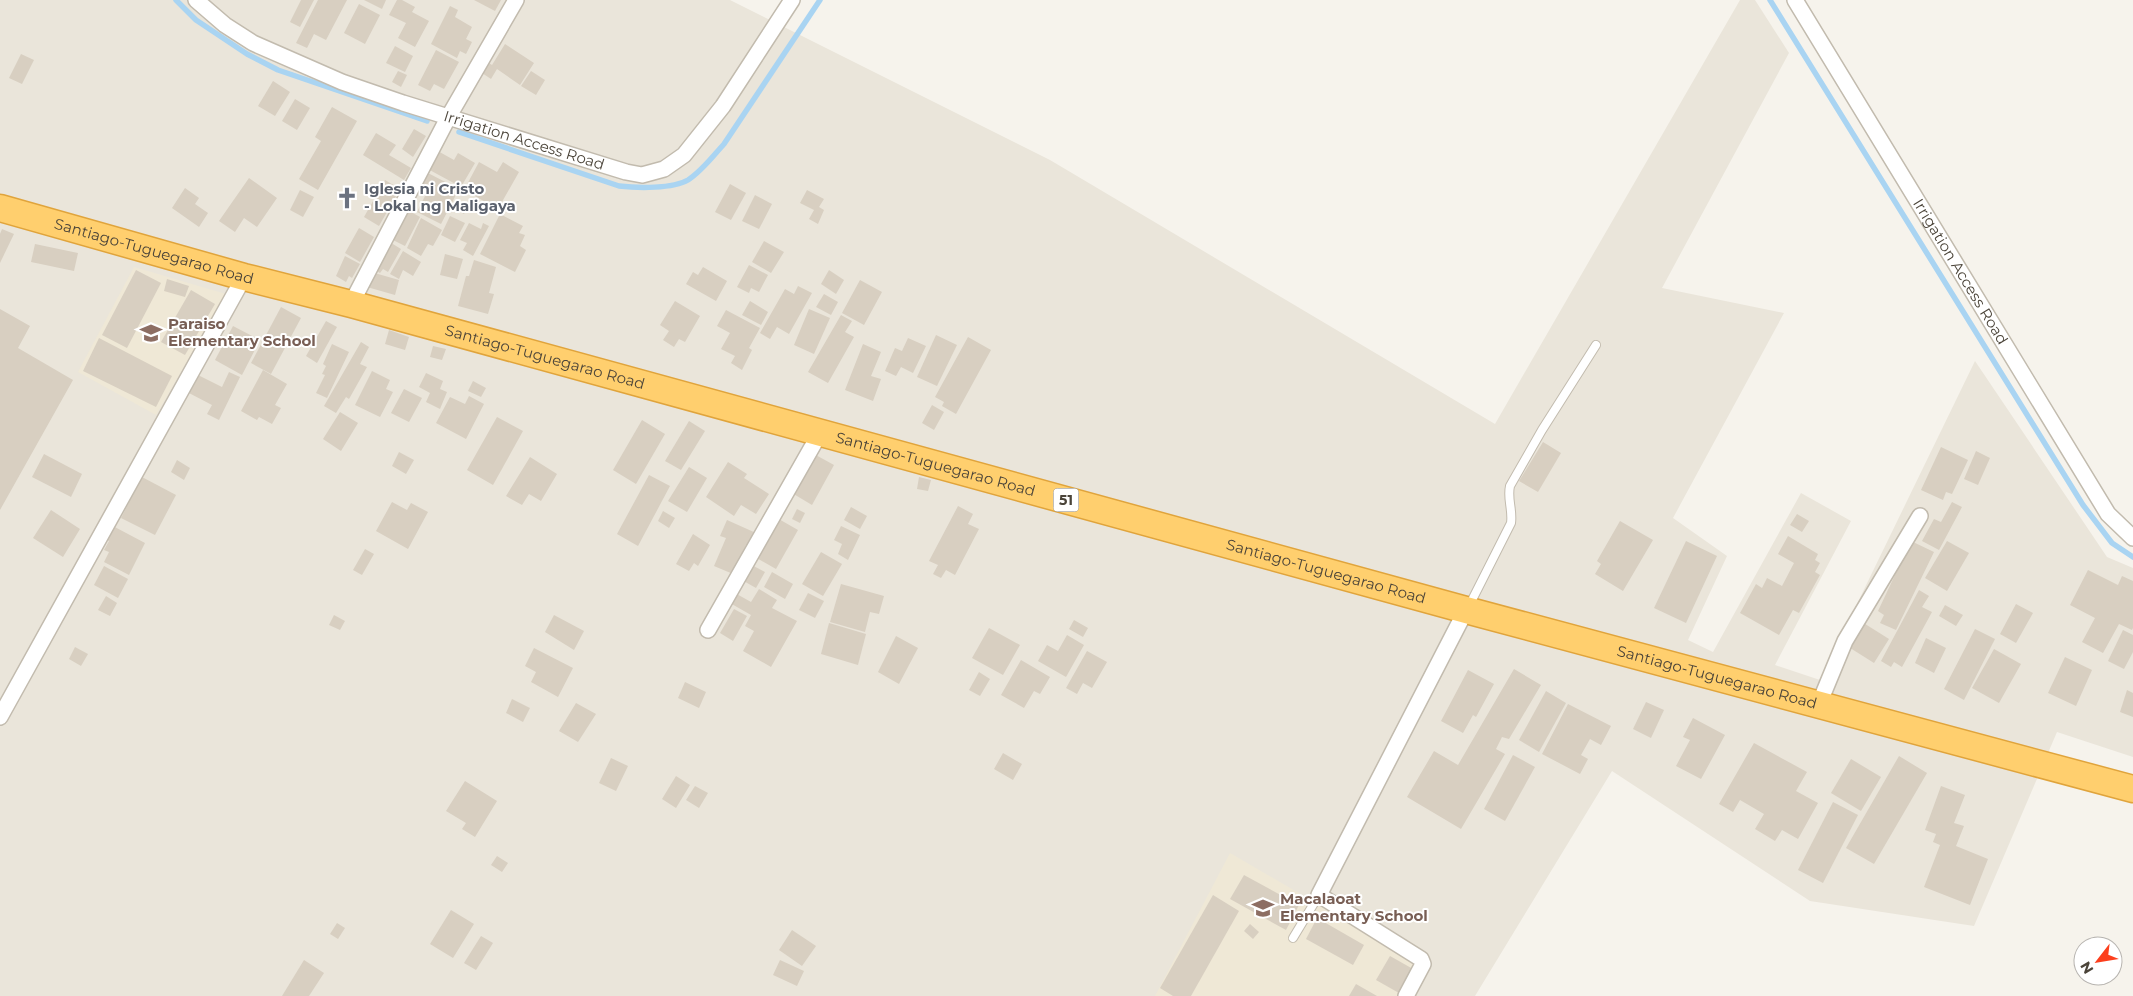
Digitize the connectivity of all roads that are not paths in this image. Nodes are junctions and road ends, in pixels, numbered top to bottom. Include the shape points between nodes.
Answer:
1 (196, 0) edge
2 (516, 0) edge
3 (792, 0) edge
4 (1795, 0) edge
5 (449, 116) junction
6 (0, 208) edge
7 (244, 277) junction
8 (351, 304) junction
9 (1596, 345) dead end
10 (820, 433) junction
11 (1920, 516) dead end
12 (2133, 538) edge
13 (1466, 610) junction
14 (708, 630) dead end
15 (1819, 704) junction
16 (0, 717) edge
17 (2133, 789) edge
18 (1319, 895) junction
19 (1293, 938) dead end
20 (1406, 996) edge

1 - 5 street, Irrigation Access Road via 252,43 342,82
2 - 5 street
3 - 5 street, Irrigation Access Road via 723,106 684,155 664,169 642,175 626,172
4 - 12 street, Irrigation Access Road via 2108,514
5 - 8 street
6 - 7 highway, Santiago-Tuguegarao Road / 51
7 - 8 highway, Santiago-Tuguegarao Road / 51
7 - 16 street
8 - 10 highway, Santiago-Tuguegarao Road / 51
9 - 13 lane via 1510,486 1511,523
10 - 13 highway, Santiago-Tuguegarao Road / 51
10 - 14 street
11 - 15 street via 1845,641
13 - 15 highway, Santiago-Tuguegarao Road / 51
13 - 18 street
15 - 17 highway, Santiago-Tuguegarao Road / 51
18 - 19 lane
18 - 20 street via 1421,959 1423,964

